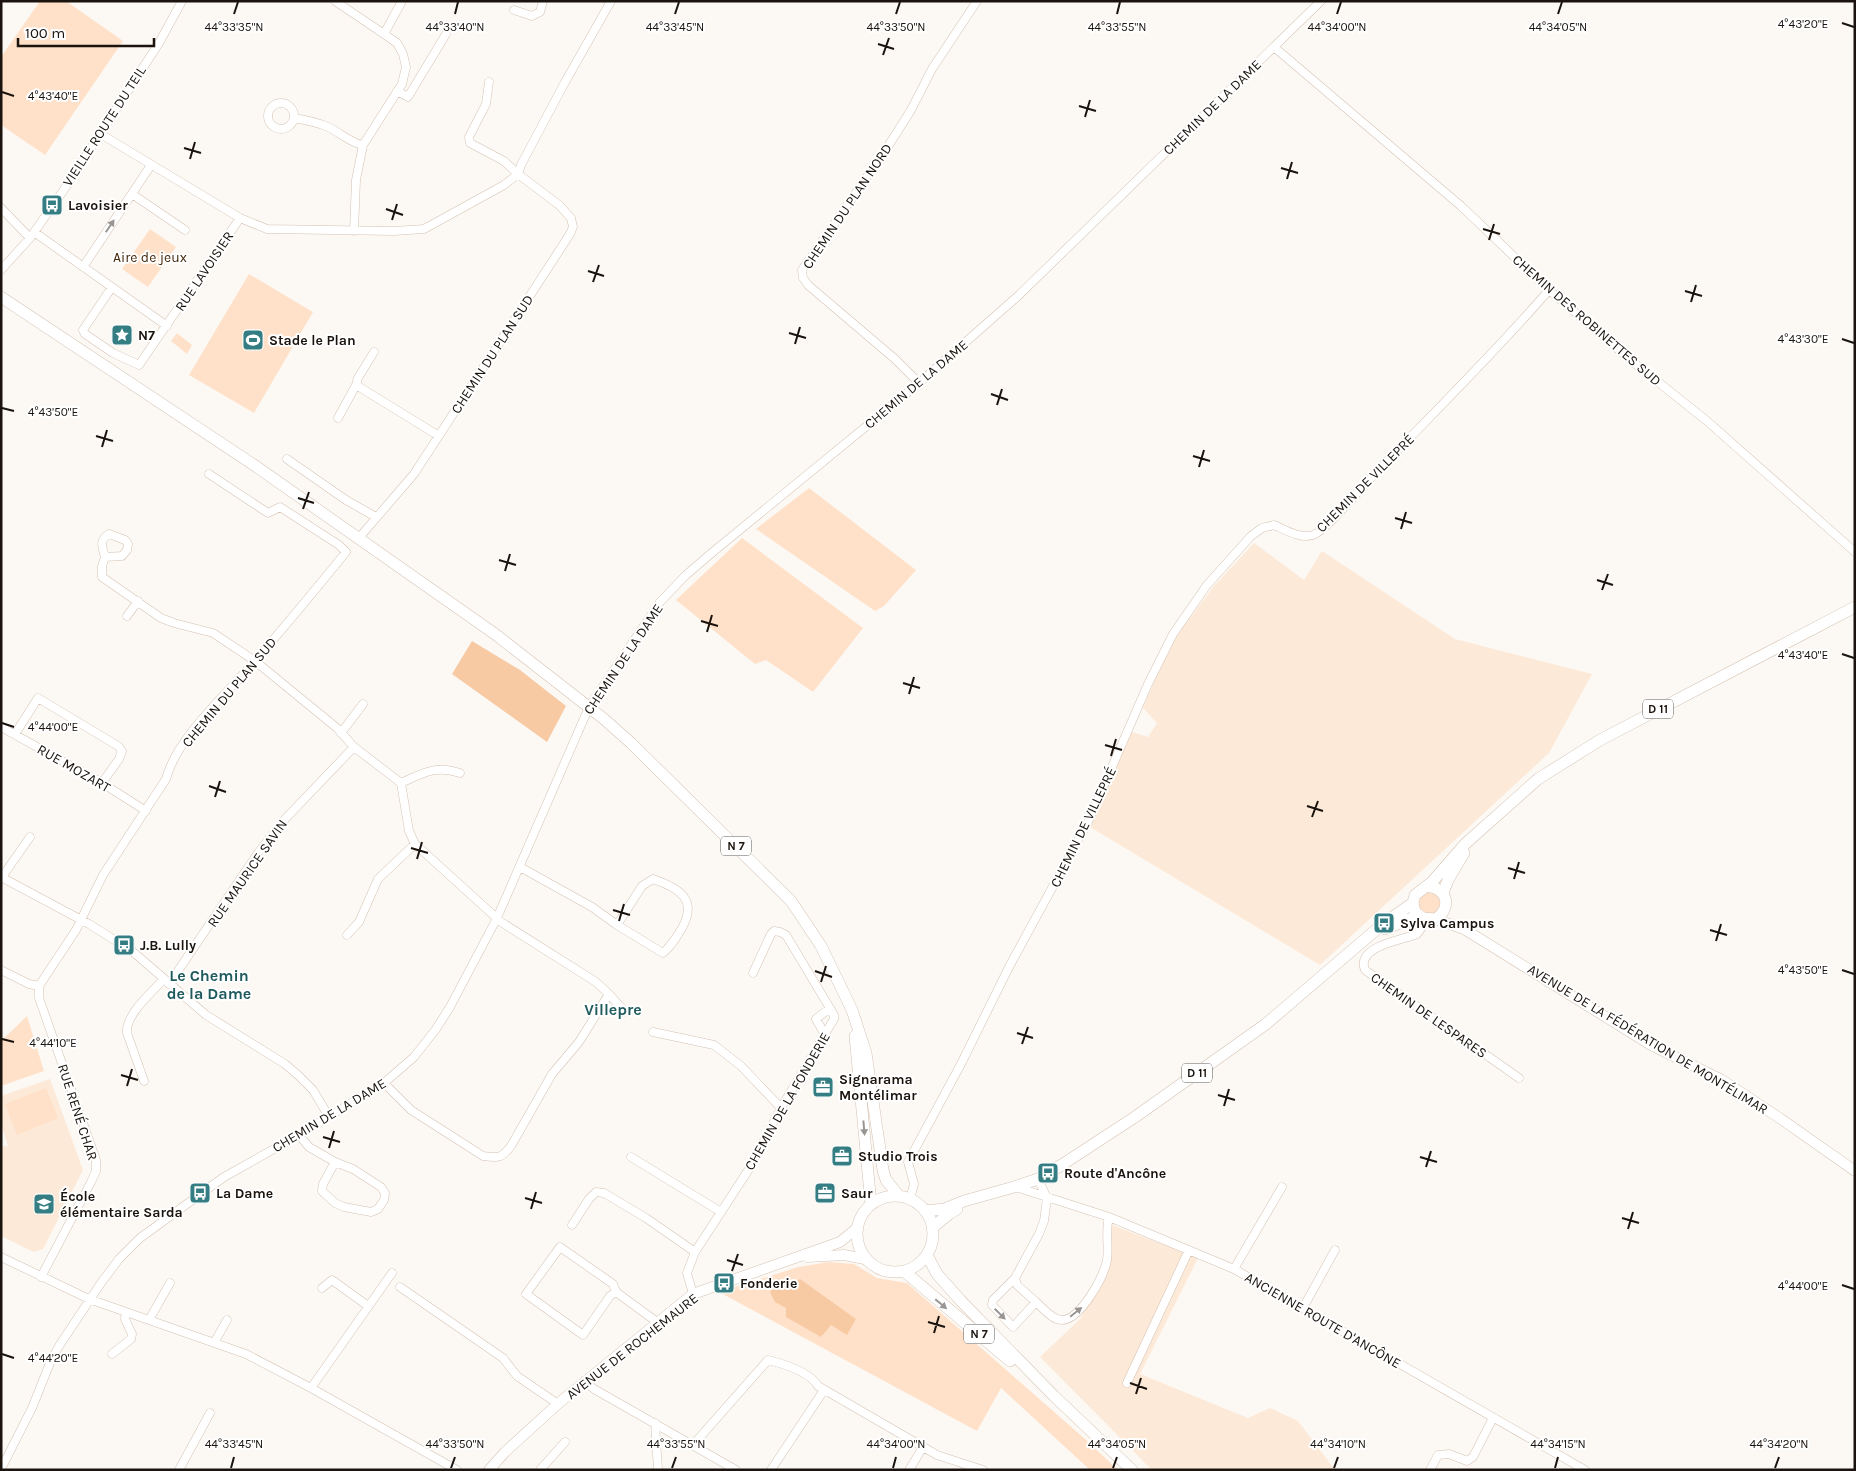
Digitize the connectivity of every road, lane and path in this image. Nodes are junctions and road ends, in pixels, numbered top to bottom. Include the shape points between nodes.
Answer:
1 (182, 1) edge
2 (335, 1) edge
3 (402, 1) edge
4 (543, 1) edge
5 (611, 1) edge
6 (977, 1) edge
7 (1321, 1) edge
8 (514, 10) dead end
9 (384, 34) junction
10 (446, 34) dead end
11 (1274, 47) junction
12 (489, 82) dead end
13 (398, 91) junction
14 (294, 118) dead end
15 (99, 133) junction
16 (363, 145) junction
17 (151, 165) junction
18 (518, 174) junction
19 (132, 194) junction
20 (1, 208) edge
21 (240, 218) junction
22 (185, 230) dead end
23 (354, 231) junction
24 (32, 235) junction
25 (83, 267) junction
26 (1, 270) edge
27 (112, 287) junction
28 (1549, 290) junction
29 (1, 297) edge
30 (167, 326) junction
31 (374, 352) dead end
32 (918, 384) junction
33 (356, 385) junction
34 (338, 418) dead end
35 (440, 436) junction
36 (286, 459) dead end
37 (209, 474) dead end
38 (376, 517) junction
39 (358, 539) junction
40 (1855, 552) edge
41 (105, 557) dead end
42 (138, 601) junction
43 (1855, 607) edge
44 (127, 616) dead end
45 (255, 661) junction
46 (363, 704) dead end
47 (588, 707) junction
48 (1, 727) edge
49 (341, 733) junction
50 (16, 734) junction
51 (354, 747) junction
52 (460, 773) dead end
53 (102, 783) junction
54 (400, 783) junction
55 (146, 811) junction
56 (1476, 834) junction
57 (30, 837) dead end
58 (415, 844) junction
59 (520, 867) junction
60 (1, 877) edge
61 (1425, 887) junction
62 (1443, 893) junction
63 (1413, 903) junction
64 (1446, 907) junction
65 (497, 918) junction
66 (1427, 918) junction
67 (81, 920) junction
68 (617, 926) junction
69 (1464, 928) junction
70 (347, 935) dead end
71 (1365, 938) junction
72 (1, 970) edge
73 (753, 973) dead end
74 (167, 981) junction
75 (39, 986) junction
76 (609, 994) junction
77 (830, 1008) junction
78 (852, 1010) junction
79 (625, 1012) dead end
80 (653, 1032) dead end
81 (825, 1035) junction
82 (1518, 1078) dead end
83 (144, 1081) dead end
84 (384, 1083) junction
85 (781, 1108) junction
86 (328, 1117) junction
87 (299, 1135) junction
88 (631, 1157) dead end
89 (335, 1162) junction
90 (1855, 1171) edge
91 (1038, 1179) junction
92 (1014, 1187) junction
93 (1282, 1187) dead end
94 (904, 1198) junction
95 (1047, 1198) junction
96 (871, 1204) junction
97 (926, 1211) junction
98 (721, 1212) junction
99 (1108, 1217) junction
100 (572, 1225) dead end
101 (857, 1228) junction
102 (933, 1228) junction
103 (1189, 1250) junction
104 (1335, 1250) dead end
105 (695, 1252) junction
106 (927, 1255) junction
107 (1, 1257) edge
108 (796, 1258) junction
109 (865, 1259) junction
110 (1234, 1269) junction
111 (905, 1272) junction
112 (392, 1273) dead end
113 (41, 1277) junction
114 (1015, 1278) junction
115 (170, 1283) dead end
116 (400, 1287) dead end
117 (322, 1288) dead end
118 (616, 1292) junction
119 (693, 1294) junction
120 (90, 1299) junction
121 (1036, 1302) junction
122 (368, 1306) junction
123 (1303, 1308) junction
124 (126, 1312) junction
125 (150, 1320) junction
126 (227, 1320) dead end
127 (657, 1322) junction
128 (214, 1343) junction
129 (112, 1354) dead end
130 (584, 1381) junction
131 (1127, 1383) dead end
132 (311, 1388) junction
133 (824, 1390) junction
134 (1054, 1396) junction
135 (558, 1404) junction
136 (210, 1413) dead end
137 (1493, 1418) junction
138 (655, 1423) junction
139 (565, 1442) dead end
140 (693, 1445) junction
141 (923, 1447) junction
142 (1, 1469) edge
143 (179, 1470) edge
144 (457, 1470) edge
145 (489, 1470) edge
146 (540, 1470) edge
147 (658, 1470) edge
148 (736, 1470) edge
149 (771, 1470) edge
150 (909, 1470) edge
151 (983, 1470) edge
152 (1132, 1470) edge
153 (1430, 1470) edge
154 (1585, 1470) edge

1 - 15 street, VIEILLE ROUTE DU TEIL via 159,43
2 - 9 street
3 - 9 street
4 - 8 street via 540,12 532,16
5 - 18 street
6 - 32 street, CHEMIN DU PLAN NORD via 932,69 892,141 802,270 808,285 894,359
7 - 11 street, CHEMIN DE LA DAME
9 - 13 street via 397,43 403,54 406,67
10 - 13 street via 408,97
11 - 28 street, CHEMIN DES ROBINETTES SUD via 1461,206
11 - 32 street, CHEMIN DE LA DAME via 1018,296
12 - 18 street via 486,104 469,137 470,143 504,160
13 - 16 street
14 - 16 street via 329,127
15 - 17 street, RUE LAVOISIER
15 - 24 street, VIEILLE ROUTE DU TEIL
16 - 23 street via 356,180
17 - 19 street
17 - 21 street, RUE LAVOISIER
18 - 23 street via 504,185 424,228
18 - 35 street, CHEMIN DU PLAN SUD via 559,205 571,218 573,227
19 - 22 street
25 -> 19 street
20 - 24 street, RUE LAVOISIER
21 - 23 street via 267,230
21 - 30 street, RUE LAVOISIER
24 - 25 street, RUE LAVOISIER
24 - 26 street, VIEILLE ROUTE DU TEIL
25 - 27 street, RUE LAVOISIER
27 - 30 street, RUE LAVOISIER
27 - 30 street via 83,330 85,334 140,365
28 - 40 street, CHEMIN DES ROBINETTES SUD via 1707,421
28 - 94 street, CHEMIN DE VILLEPRÉ via 1330,522 1315,534 1303,537 1274,525 1262,528 1207,585 1173,634 1088,822 915,1147 908,1162 914,1184
29 - 39 main road, N 7
31 - 33 street
32 - 47 street, CHEMIN DE LA DAME via 686,575 660,602
33 - 34 street
33 - 35 street
35 - 38 street, CHEMIN DU PLAN SUD via 414,474
36 - 38 street
37 - 45 street, CHEMIN DU PLAN SUD via 268,513 280,507 346,552
38 - 39 street, CHEMIN DU PLAN SUD
39 - 47 main road, N 7 via 494,634
41 - 42 street via 102,576
42 - 44 street
42 - 45 street via 162,618 213,633
43 - 56 main road, D 11 via 1568,758 1538,779
45 - 49 street
45 - 55 street, CHEMIN DU PLAN SUD via 188,736
46 - 49 street
47 - 59 street, CHEMIN DE LA DAME
47 - 78 main road, N 7 via 631,743 791,901 821,946
48 - 50 street, RUE MOZART
49 - 51 street
50 - 53 street, RUE MOZART
50 - 53 street via 38,698 122,751
51 - 54 street
51 - 74 street, RUE MAURICE SAVIN via 286,818
52 - 54 street via 432,770
53 - 55 street, RUE MOZART
54 - 58 street via 409,831
55 - 67 street, CHEMIN DU PLAN SUD via 103,875
56 - 61 main road, D 11
56 - 62 main road, D 11
57 - 60 street
58 - 65 street
58 - 70 street via 378,879 359,922
59 - 65 street, CHEMIN DE LA DAME
59 - 68 street via 592,907
60 - 67 street
61 - 62 main road via 1435,887
61 - 63 main road via 1418,891
62 - 64 main road
63 - 66 main road via 1416,912
63 - 71 main road, D 11
64 - 66 main road via 1442,914
64 - 69 street, AVENUE DE LA FÉDÉRATION DE MONTÉLIMAR
65 - 76 street via 596,982
65 - 84 street, CHEMIN DE LA DAME via 436,1029 414,1057
66 - 69 street, AVENUE DE LA FÉDÉRATION DE MONTÉLIMAR
66 - 71 main road, D 11
66 - 82 street, CHEMIN DE LESPARES via 1417,934 1376,948 1364,959 1365,970
67 - 74 street via 121,943
67 - 75 street
68 - 68 street via 663,953 672,945 689,916 688,906 684,896 653,879 642,886
69 - 90 street, AVENUE DE LA FÉDÉRATION DE MONTÉLIMAR via 1651,1045 1722,1080 1782,1118
71 - 91 main road, D 11 via 1266,1024 1135,1117
72 - 75 street
73 - 77 street via 772,934 780,932 786,935
74 - 83 street, RUE MAURICE SAVIN via 137,1009 126,1027
74 - 86 street via 206,1015 299,1076 313,1090
75 - 113 street, RUE RENÉ CHAR via 39,998 96,1160 91,1182
76 - 79 street
76 - 84 street via 579,1042 552,1074 504,1156 483,1156 411,1110
77 - 81 street, CHEMIN DE LA FONDERIE via 834,1019
77 - 81 street via 816,1019
78 - 94 main road, N 7 via 866,1053 883,1170 886,1180
78 -> 96 main road, N 7
80 - 85 street via 714,1045 741,1066
81 - 85 street, CHEMIN DE LA FONDERIE
84 - 86 street, CHEMIN DE LA DAME
85 - 98 street, CHEMIN DE LA FONDERIE via 749,1169
86 - 87 street, CHEMIN DE LA DAME
87 - 89 street via 309,1147
87 - 120 street, CHEMIN DE LA DAME via 224,1177 155,1226 119,1259
88 - 98 street
89 - 89 street via 322,1191 344,1207 371,1212 378,1209 384,1200 381,1187
91 - 92 main road, D 11
91 - 95 street
92 - 95 street, ANCIENNE ROUTE D'ANCÔNE
92 - 97 main road, D 11 via 944,1209
92 - 102 main road, D 11 via 966,1205
93 - 110 street
94 - 96 main road via 889,1196
94 - 97 main road
95 - 99 street, ANCIENNE ROUTE D'ANCÔNE
95 - 114 street via 1039,1234
96 - 101 main road via 864,1210
97 - 102 main road
98 - 105 street, CHEMIN DE LA FONDERIE
99 - 103 street, ANCIENNE ROUTE D'ANCÔNE
121 -> 99 street via 1053,1318 1062,1320 1074,1316 1085,1305 1105,1268
100 - 105 street via 589,1199 596,1192 604,1193
101 - 108 street, AVENUE DE ROCHEMAURE via 840,1242
101 - 109 main road via 856,1239
102 - 106 main road
103 - 110 street, ANCIENNE ROUTE D'ANCÔNE
103 - 131 street
104 - 123 street
105 - 119 street, CHEMIN DE LA FONDERIE via 687,1273
106 - 111 main road
106 - 134 main road, N 7 via 949,1288
107 - 113 street
108 - 109 street, AVENUE DE ROCHEMAURE via 844,1255
108 - 119 street, AVENUE DE ROCHEMAURE
109 - 111 main road via 883,1271
110 - 123 street, ANCIENNE ROUTE D'ANCÔNE
111 -> 134 main road, N 7
112 - 122 street
113 - 120 street
114 - 121 street via 1017,1285
114 -> 121 street via 993,1300 992,1306 1014,1327
115 - 125 street
116 - 135 street via 503,1358 517,1376
117 - 122 street via 332,1280
118 - 118 street via 613,1284 560,1247 526,1294 583,1335
118 - 127 street
119 - 127 street, AVENUE DE ROCHEMAURE
120 - 124 street
120 - 142 street, CHEMIN DE LA DAME via 50,1363 36,1400
122 - 132 street
123 - 137 street, ANCIENNE ROUTE D'ANCÔNE
124 - 125 street
124 - 129 street via 131,1339
125 - 128 street
126 - 128 street
127 - 130 street, AVENUE DE ROCHEMAURE
128 - 132 street via 246,1354
130 - 135 street, AVENUE DE ROCHEMAURE
130 - 138 street
132 - 144 street
133 - 140 street via 809,1376 768,1360
133 - 141 street
133 - 149 street
134 - 152 main road, N 7
135 - 145 street, AVENUE DE ROCHEMAURE
136 - 143 street
137 - 153 street via 1473,1457 1467,1461 1449,1454 1438,1455
137 - 154 street, ANCIENNE ROUTE D'ANCÔNE
138 - 140 street
138 - 147 street
139 - 146 street
140 - 148 street
141 - 150 street
141 - 151 street

